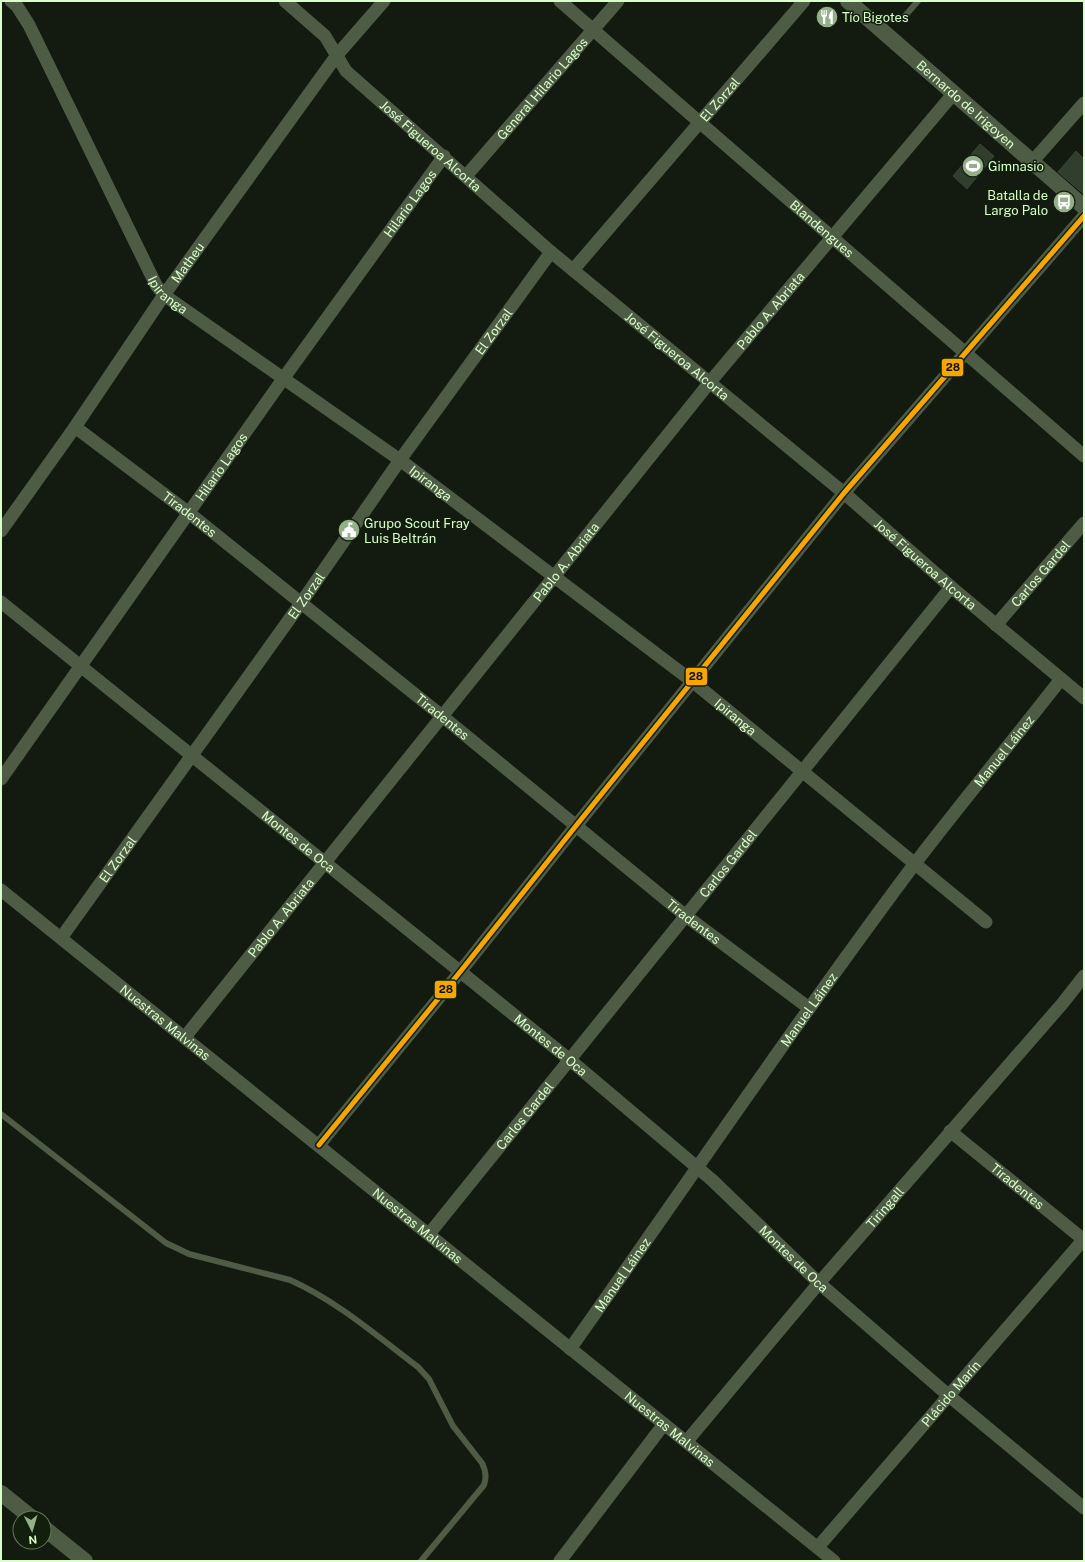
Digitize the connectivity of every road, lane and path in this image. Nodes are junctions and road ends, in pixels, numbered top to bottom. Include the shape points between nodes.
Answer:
1 (285, 1) edge
2 (384, 1) edge
3 (560, 1) edge
4 (618, 1) edge
5 (804, 1) edge
6 (848, 1) edge
7 (918, 1) edge
8 (17, 3) edge
9 (905, 16) dead end
10 (593, 30) junction
11 (337, 55) junction
12 (954, 93) junction
13 (1084, 103) edge
14 (700, 124) junction
15 (444, 156) junction
16 (1032, 162) junction
17 (466, 176) junction
18 (1084, 207) edge
19 (1084, 216) edge
20 (831, 238) junction
21 (551, 252) junction
22 (573, 270) junction
23 (164, 295) junction
24 (965, 353) junction
25 (283, 379) junction
26 (710, 382) junction
27 (75, 427) junction
28 (1084, 456) edge
29 (400, 460) junction
30 (844, 493) junction
31 (189, 513) junction
32 (1084, 523) edge
33 (1, 531) edge
34 (554, 576) junction
35 (951, 587) junction
36 (1, 602) edge
37 (301, 604) junction
38 (996, 624) junction
39 (81, 668) junction
40 (1061, 679) junction
41 (692, 681) junction
42 (1084, 698) edge
43 (442, 716) junction
44 (192, 756) junction
45 (803, 771) junction
46 (1, 779) edge
47 (575, 826) junction
48 (325, 861) junction
49 (915, 864) junction
50 (1, 890) edge
51 (686, 916) junction
52 (986, 922) dead end
53 (61, 938) junction
54 (460, 972) junction
55 (1084, 976) edge
56 (809, 1008) junction
57 (185, 1037) junction
58 (570, 1060) junction
59 (1, 1114) edge
60 (950, 1131) junction
61 (319, 1145) junction
62 (698, 1168) junction
63 (429, 1234) junction
64 (1084, 1240) edge
65 (819, 1282) junction
66 (570, 1349) junction
67 (948, 1395) junction
68 (664, 1424) junction
69 (687, 1441) junction
70 (1, 1493) edge
71 (1084, 1508) edge
72 (22, 1510) edge
73 (52, 1534) edge
74 (818, 1547) junction
75 (85, 1561) edge
76 (421, 1561) edge
77 (560, 1561) edge
78 (834, 1561) edge

1 - 11 street, José Figueroa Alcorta via 325,36
2 - 11 street, Matheu
3 - 10 street, Blandengues
4 - 10 street, General Hilario Lagos
5 - 14 street, El Zorzal
6 - 12 street, Bernardo de Irigoyen
7 - 9 lane
8 - 23 street, Ipiranga via 156,285
10 - 14 street, Blandengues
10 - 17 street, General Hilario Lagos
11 - 15 street, José Figueroa Alcorta via 346,71
11 - 23 street, Matheu
12 - 16 street, Bernardo de Irigoyen
12 - 20 street, Pablo A. Abriata
13 - 16 street
14 - 20 street, Blandengues
14 - 22 street, El Zorzal
15 - 17 street, José Figueroa Alcorta
15 - 25 street, Hilario Lagos
16 - 18 street, Bernardo de Irigoyen
17 - 21 street, José Figueroa Alcorta
19 - 24 street
20 - 24 street, Blandengues
20 - 26 street, Pablo A. Abriata
21 - 22 street, José Figueroa Alcorta
21 - 29 street, El Zorzal
22 - 26 street, José Figueroa Alcorta
23 - 25 street, Ipiranga
23 - 27 street, Matheu
24 - 28 street, Blandengues
24 - 30 street
25 - 29 street, Ipiranga
25 - 31 street, Hilario Lagos
26 - 30 street, José Figueroa Alcorta
26 - 34 street, Pablo A. Abriata
27 - 31 street, Tiradentes
27 - 33 street, Matheu
29 - 34 street, Ipiranga
29 - 37 street, El Zorzal
30 - 35 street, José Figueroa Alcorta
30 - 41 street
31 - 37 street, Tiradentes
31 - 39 street, Hilario Lagos
32 - 38 street, Carlos Gardel
34 - 41 street, Ipiranga
34 - 43 street, Pablo A. Abriata
35 - 38 street, José Figueroa Alcorta
35 - 45 street, Carlos Gardel
36 - 39 street, Montes de Oca
37 - 43 street, Tiradentes
37 - 44 street, El Zorzal
38 - 40 street, José Figueroa Alcorta
39 - 44 street, Montes de Oca
39 - 46 street, Hilario Lagos
40 - 42 street, José Figueroa Alcorta
40 - 49 street, Manuel Láinez
41 - 45 street, Ipiranga
41 - 47 street
43 - 47 street, Tiradentes
43 - 48 street, Pablo A. Abriata
44 - 48 street, Montes de Oca
44 - 53 street, El Zorzal
45 - 49 street, Ipiranga
45 - 51 street, Carlos Gardel
47 - 51 street, Tiradentes
47 - 54 street
48 - 54 street, Montes de Oca
48 - 57 street, Pablo A. Abriata
49 - 52 street, Ipiranga
49 - 56 street, Manuel Láinez
50 - 53 street, Nuestras Malvinas
51 - 56 street, Tiradentes
51 - 58 street, Carlos Gardel
53 - 57 street, Nuestras Malvinas
54 - 58 street, Montes de Oca
54 - 61 street
55 - 60 street, Tiringall
56 - 62 street, Manuel Láinez
57 - 61 street, Nuestras Malvinas
58 - 62 street, Montes de Oca
58 - 63 street, Carlos Gardel
59 - 76 lane via 166,1244 189,1254 290,1280 305,1287 323,1296 418,1367 429,1379 453,1426 486,1470 484,1485
60 - 64 street, Tiradentes
60 - 65 street, Tiringall
61 - 63 street, Nuestras Malvinas
62 - 65 street, Montes de Oca
62 - 66 street, Manuel Láinez
63 - 66 street, Nuestras Malvinas
64 - 67 street, Plácido Marín
65 - 67 street, Montes de Oca
65 - 69 street, Tiringall
66 - 68 street, Nuestras Malvinas
67 - 71 street, Montes de Oca
67 - 74 street, Plácido Marín
68 - 69 street, Nuestras Malvinas
68 - 77 street
69 - 74 street, Nuestras Malvinas
70 - 72 street
73 - 75 street
74 - 78 street, Nuestras Malvinas

